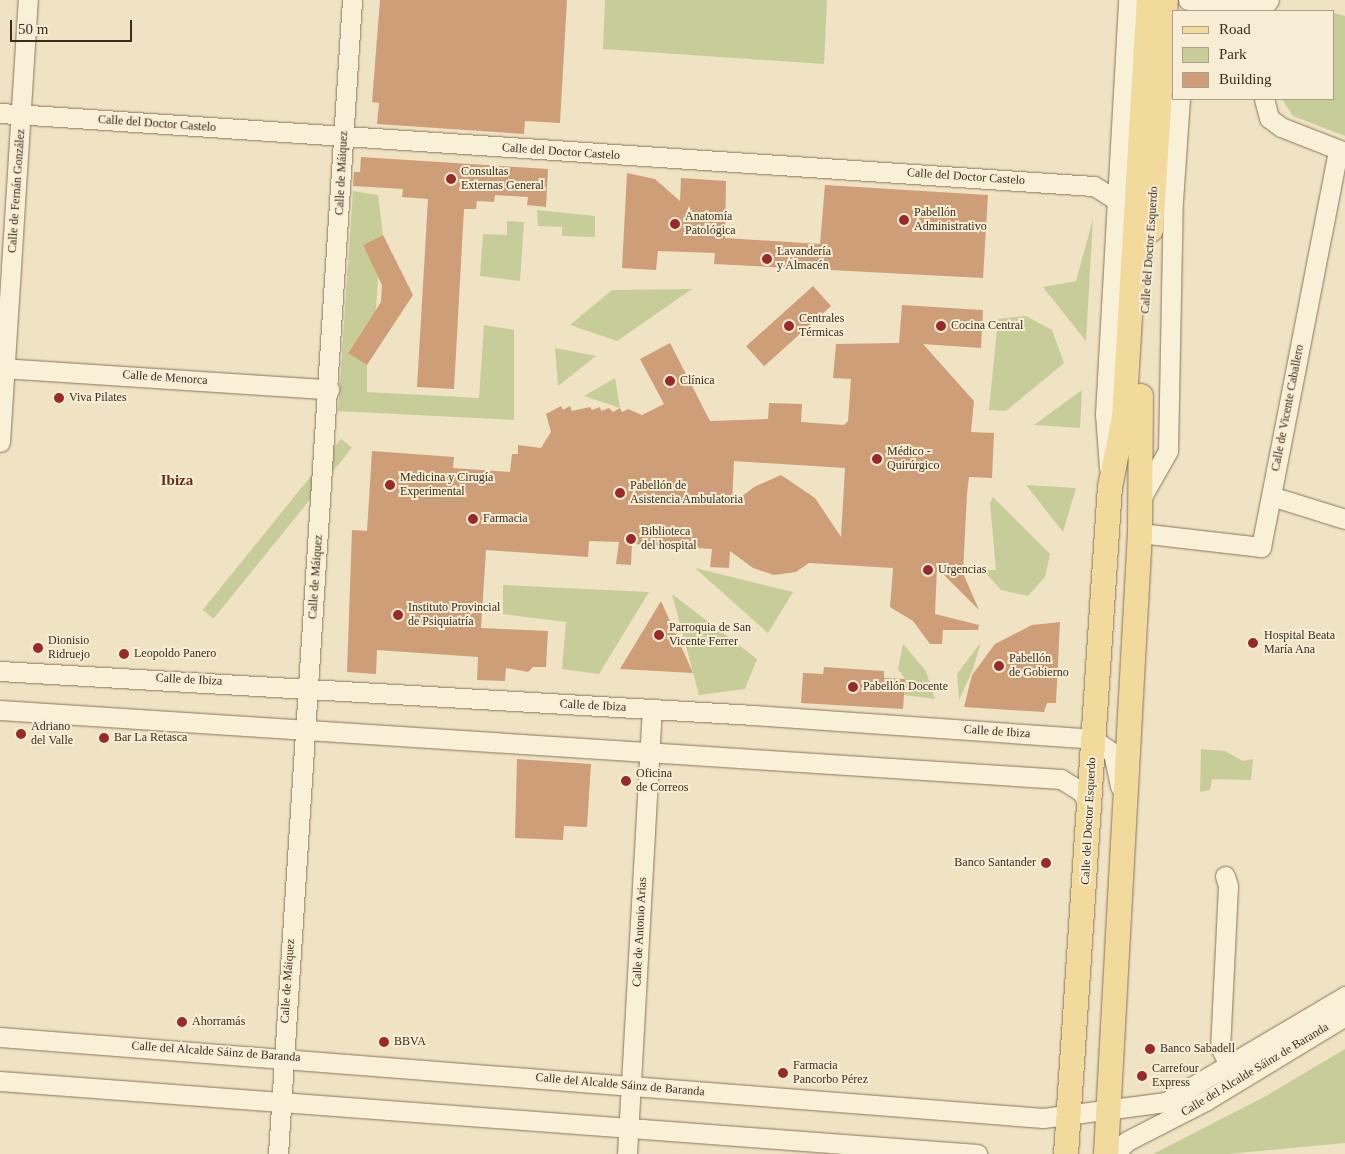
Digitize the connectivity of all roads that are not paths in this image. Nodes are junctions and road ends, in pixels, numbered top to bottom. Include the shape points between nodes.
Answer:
1 (28, 0) edge
2 (352, 0) edge
3 (1128, 0) edge
4 (1149, 0) edge
5 (1166, 0) edge
6 (1188, 0) edge
7 (1267, 5) edge
8 (1180, 100) edge
9 (1264, 100) edge
10 (0, 113) edge
11 (22, 114) junction
12 (344, 136) junction
13 (1342, 151) edge
14 (1118, 201) junction
15 (2, 369) edge
16 (329, 389) junction
17 (0, 442) edge
18 (1110, 487) junction
19 (1271, 496) junction
20 (1140, 500) junction
21 (1345, 520) edge
22 (1140, 533) junction
23 (0, 671) edge
24 (308, 687) junction
25 (652, 709) junction
26 (0, 710) edge
27 (305, 732) junction
28 (1093, 739) junction
29 (650, 752) junction
30 (1090, 809) junction
31 (1126, 820) junction
32 (1225, 876) dead end
33 (1345, 996) edge
34 (1345, 1016) edge
35 (0, 1036) edge
36 (283, 1057) junction
37 (1230, 1067) junction
38 (0, 1081) edge
39 (630, 1085) junction
40 (281, 1102) junction
41 (1108, 1111) junction
42 (1069, 1116) junction
43 (628, 1128) junction
44 (278, 1154) edge
45 (627, 1154) edge
46 (978, 1154) edge
47 (1066, 1154) edge
48 (1106, 1154) edge
49 (1114, 1154) edge

1 - 11 street, Calle de Fernán González
2 - 12 street, Calle de Máiquez
3 - 14 street, Calle del Doctor Esquerdo
4 - 18 main road, Calle del Doctor Esquerdo via 1124,418
5 - 20 main road, Calle del Doctor Esquerdo via 1138,435
6 - 7 street
8 - 20 street, Calle del Doctor Esquerdo via 1173,201 1168,451
9 - 13 street via 1269,118 1281,127
10 - 11 street, Calle del Doctor Castelo
11 - 12 street, Calle del Doctor Castelo
11 - 15 street, Calle de Fernán González
12 - 14 street, Calle del Doctor Castelo via 1094,186
12 - 16 street, Calle de Máiquez
13 - 19 street, Calle de Vicente Caballero
14 - 18 street, Calle del Doctor Esquerdo via 1105,414
15 - 16 street, Calle de Menorca
15 - 17 street, Calle de Fernán González
16 - 24 street, Calle de Máiquez
18 - 28 main road, Calle del Doctor Esquerdo
19 - 21 street
19 - 22 street, Calle de Vicente Caballero via 1261,547
20 - 22 main road, Calle del Doctor Esquerdo
22 - 31 main road, Calle del Doctor Esquerdo
23 - 24 street, Calle de Ibiza
24 - 25 street, Calle de Ibiza
24 - 27 street, Calle de Máiquez
25 - 28 street, Calle de Ibiza
25 - 29 street, Calle de Antonio Arias
26 - 27 street
27 - 29 street
27 - 36 street, Calle de Máiquez
28 - 30 main road, Calle del Doctor Esquerdo
28 - 31 street via 1113,753
29 - 30 street via 1061,779 1082,792
29 - 39 street, Calle de Antonio Arias
30 - 42 main road, Calle del Doctor Esquerdo
31 - 41 main road, Calle del Doctor Esquerdo
32 - 37 street, Calle del Alcalde Sáinz de Baranda via 1228,886 1220,1047
33 - 37 street, Calle del Alcalde Sáinz de Baranda
34 - 49 street, Calle del Alcalde Sáinz de Baranda via 1207,1100 1127,1142
35 - 36 street, Calle del Alcalde Sáinz de Baranda
36 - 39 street, Calle del Alcalde Sáinz de Baranda
36 - 40 street, Calle de Máiquez
37 - 41 street, Calle del Alcalde Sáinz de Baranda via 1166,1102
38 - 40 street
39 - 42 street, Calle del Alcalde Sáinz de Baranda via 1017,1117
39 - 43 street, Calle de Antonio Arias
40 - 43 street
40 - 44 street, Calle de Máiquez
41 - 42 street, Calle del Alcalde Sáinz de Baranda
41 - 48 main road, Calle del Doctor Esquerdo
42 - 47 main road, Calle del Doctor Esquerdo
43 - 45 street, Calle de Antonio Arias
43 - 46 street

